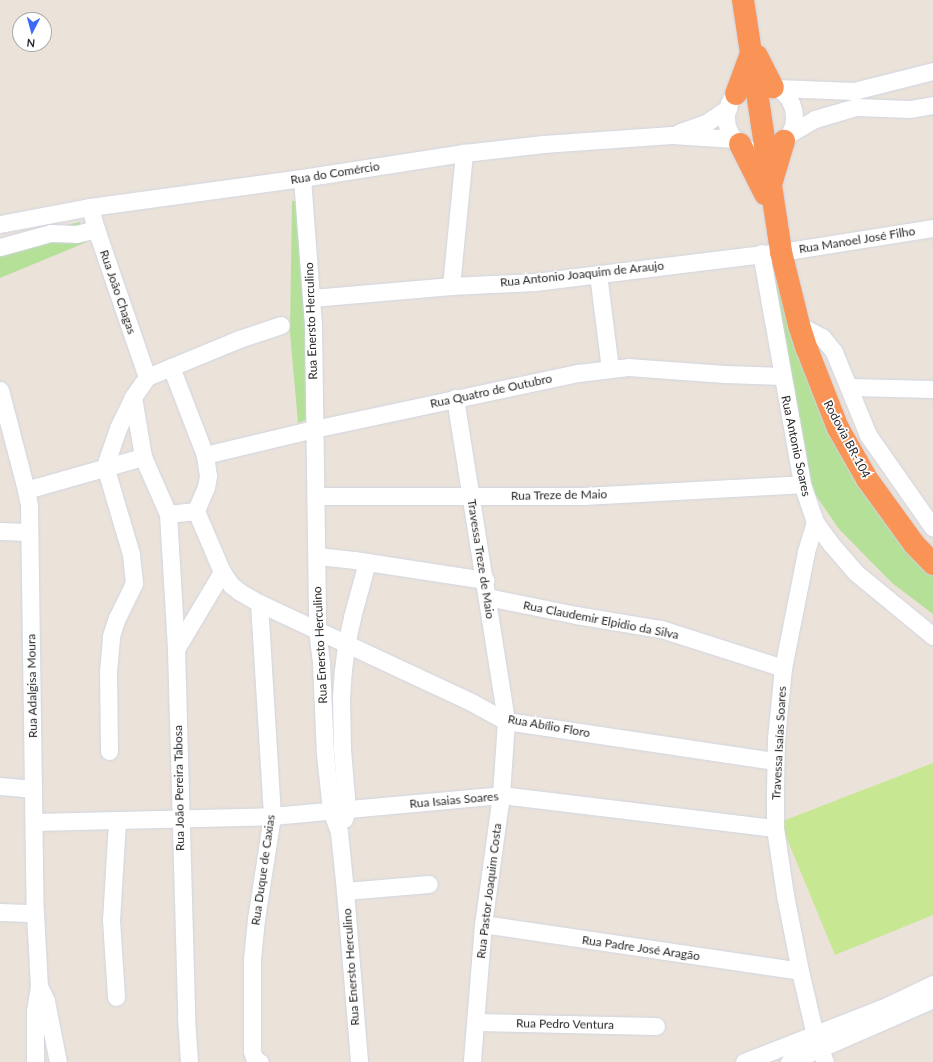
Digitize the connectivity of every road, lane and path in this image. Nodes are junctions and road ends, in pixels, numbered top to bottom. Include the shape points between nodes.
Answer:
1 (744, 7) edge
2 (750, 45) junction
3 (933, 71) edge
4 (769, 86) junction
5 (876, 86) junction
6 (812, 90) junction
7 (732, 101) junction
8 (933, 106) edge
9 (880, 107) junction
10 (815, 119) junction
11 (672, 135) junction
12 (787, 138) junction
13 (737, 142) junction
14 (764, 151) junction
15 (464, 153) junction
16 (302, 178) junction
17 (770, 188) junction
18 (90, 207) junction
19 (774, 211) junction
20 (0, 224) edge
21 (933, 228) edge
22 (96, 230) junction
23 (0, 247) edge
24 (771, 252) junction
25 (598, 274) junction
26 (451, 286) junction
27 (312, 298) junction
28 (281, 325) dead end
29 (799, 325) junction
30 (171, 367) junction
31 (610, 369) junction
32 (782, 376) junction
33 (147, 377) junction
34 (850, 387) junction
35 (933, 389) edge
36 (1, 397) edge
37 (133, 397) junction
38 (455, 398) junction
39 (314, 429) junction
40 (205, 455) junction
41 (143, 457) junction
42 (105, 466) junction
43 (802, 484) junction
44 (26, 490) junction
45 (316, 496) junction
46 (472, 497) junction
47 (196, 511) junction
48 (168, 514) junction
49 (815, 522) junction
50 (933, 528) edge
51 (0, 531) edge
52 (29, 532) junction
53 (316, 556) junction
54 (367, 562) junction
55 (933, 564) edge
56 (222, 572) junction
57 (484, 580) junction
58 (487, 597) junction
59 (260, 603) junction
60 (317, 630) junction
61 (933, 636) edge
62 (346, 644) junction
63 (176, 649) junction
64 (783, 668) junction
65 (506, 720) junction
66 (109, 751) dead end
67 (775, 761) junction
68 (0, 786) edge
69 (33, 789) junction
70 (501, 795) junction
71 (339, 809) junction
72 (272, 816) junction
73 (179, 820) junction
74 (117, 821) junction
75 (34, 822) junction
76 (776, 828) junction
77 (430, 884) dead end
78 (345, 891) junction
79 (0, 912) edge
80 (34, 913) junction
81 (483, 924) junction
82 (800, 971) junction
83 (933, 984) edge
84 (39, 986) junction
85 (116, 997) dead end
86 (933, 999) edge
87 (890, 1011) junction
88 (475, 1022) junction
89 (656, 1026) dead end
90 (820, 1049) edge
91 (35, 1062) edge
92 (58, 1062) edge
93 (189, 1062) edge
94 (260, 1062) edge
95 (358, 1062) edge
96 (472, 1062) edge
97 (744, 1062) edge
98 (789, 1062) edge

1 - 2 highway
2 - 4 highway
2 - 7 highway
3 - 5 street
4 - 6 street
4 - 7 street via 742,89
4 - 12 street via 786,96 793,111 794,119
4 - 14 highway
5 - 6 street via 854,91
5 - 9 street
6 - 10 street
7 - 11 street via 706,123
7 - 13 street via 727,124
8 - 9 street
9 - 10 street via 856,107
10 - 12 street
11 - 13 street
11 - 15 street, Rua do Comércio via 543,144
12 - 14 street via 778,146
12 - 17 highway via 776,162
13 - 14 street via 755,151
13 - 19 highway
14 - 17 highway, Rodovia BR-104
15 - 16 street, Rua do Comércio
15 - 26 street
16 - 18 street, Rua do Comércio
16 - 27 street, Rua Enersto Herculino
17 - 19 highway, Rodovia BR-104
18 - 20 street, Rua do Comércio
18 - 22 street, Rua João Chagas
19 - 24 highway, Rodovia BR-104
21 - 24 street, Rua Manoel José Filho
22 - 23 street via 76,234 51,233
22 - 33 street, Rua João Chagas
24 - 25 street, Rua Antonio Joaquim de Araujo
24 - 29 highway, Rodovia BR-104
24 - 32 street, Rua Antonio Soares
25 - 26 street, Rua Antonio Joaquim de Araujo via 535,282
25 - 31 street
26 - 27 street, Rua Antonio Joaquim de Araujo
27 - 39 street, Rua Enersto Herculino
28 - 30 street
29 - 34 street via 822,337 828,344
29 - 55 highway, Rodovia BR-104 via 838,428 890,513
30 - 33 street
30 - 40 street
31 - 32 street, Rua Quatro de Outubro via 651,367
31 - 38 street, Rua Quatro de Outubro
32 - 43 street, Rua Antonio Soares
33 - 37 street
34 - 35 street
34 - 50 street via 868,435
36 - 44 street, Rua Adalgisa Moura
37 - 41 street
37 - 42 street via 118,428
38 - 39 street, Rua Quatro de Outubro
38 - 46 street, Travessa Treze de Maio
39 - 40 street, Rua Quatro de Outubro
39 - 45 street, Rua Enersto Herculino
40 - 47 street via 208,476
41 - 42 street
41 - 48 street
42 - 44 street
42 - 66 street via 131,554 134,583 111,636 108,672
43 - 46 street, Rua Treze de Maio via 583,496
43 - 49 street, Rua Antonio Soares
44 - 52 street, Rua Adalgisa Moura
45 - 46 street, Rua Treze de Maio
45 - 53 street, Rua Enersto Herculino
46 - 57 street, Travessa Treze de Maio
47 - 48 street
47 - 56 street, Rua Abílio Floro
48 - 63 street, Rua João Pereira Tabosa
49 - 61 street, Rua Antonio Soares via 855,572
49 - 64 street, Travessa Isaías Soares via 806,552
51 - 52 street
52 - 69 street, Rua Adalgisa Moura
53 - 54 street
53 - 60 street, Rua Enersto Herculino
54 - 57 street
54 - 62 street
56 - 59 street, Rua Abílio Floro via 231,585
56 - 63 street
57 - 58 street, Travessa Treze de Maio
58 - 64 street, Rua Claudemir Elpidio da Silva via 661,629
58 - 65 street, Travessa Treze de Maio
59 - 60 street, Rua Abílio Floro
59 - 72 street, Rua Duque de Caxias
60 - 62 street, Rua Abílio Floro
60 - 71 street, Rua Enersto Herculino via 325,754
62 - 65 street, Rua Abílio Floro
62 - 71 street via 341,697
63 - 73 street, Rua João Pereira Tabosa
64 - 67 street, Travessa Isaías Soares
65 - 67 street, Rua Abílio Floro
65 - 70 street, Rua Pastor Joaquim Costa
67 - 76 street, Travessa Isaías Soares
68 - 69 street
69 - 75 street, Rua Adalgisa Moura
70 - 71 street, Rua Isaias Soares
70 - 76 street, Rua Isaias Soares
70 - 81 street, Rua Pastor Joaquim Costa
71 - 72 street, Rua Isaias Soares
71 - 78 street, Rua Enersto Herculino
72 - 73 street, Rua Isaias Soares
72 - 94 street, Rua Duque de Caxias via 252,959 252,1051 255,1060
73 - 74 street, Rua Isaias Soares
73 - 93 street, Rua João Pereira Tabosa
74 - 75 street, Rua Isaias Soares
74 - 85 street via 111,920
75 - 80 street, Rua Adalgisa Moura
76 - 82 street, Travessa Isaías Soares via 785,895
77 - 78 street
78 - 95 street, Rua Enersto Herculino
79 - 80 street
80 - 84 street, Rua Adalgisa Moura
81 - 82 street, Rua Padre José Aragão
81 - 88 street, Rua Pastor Joaquim Costa
82 - 90 street, Travessa Isaías Soares
83 - 87 street
84 - 91 street via 35,1011
84 - 92 street via 46,1001
86 - 87 street
87 - 90 street
88 - 89 street, Rua Pedro Ventura
88 - 96 street, Rua Pastor Joaquim Costa
90 - 97 street
90 - 98 street

